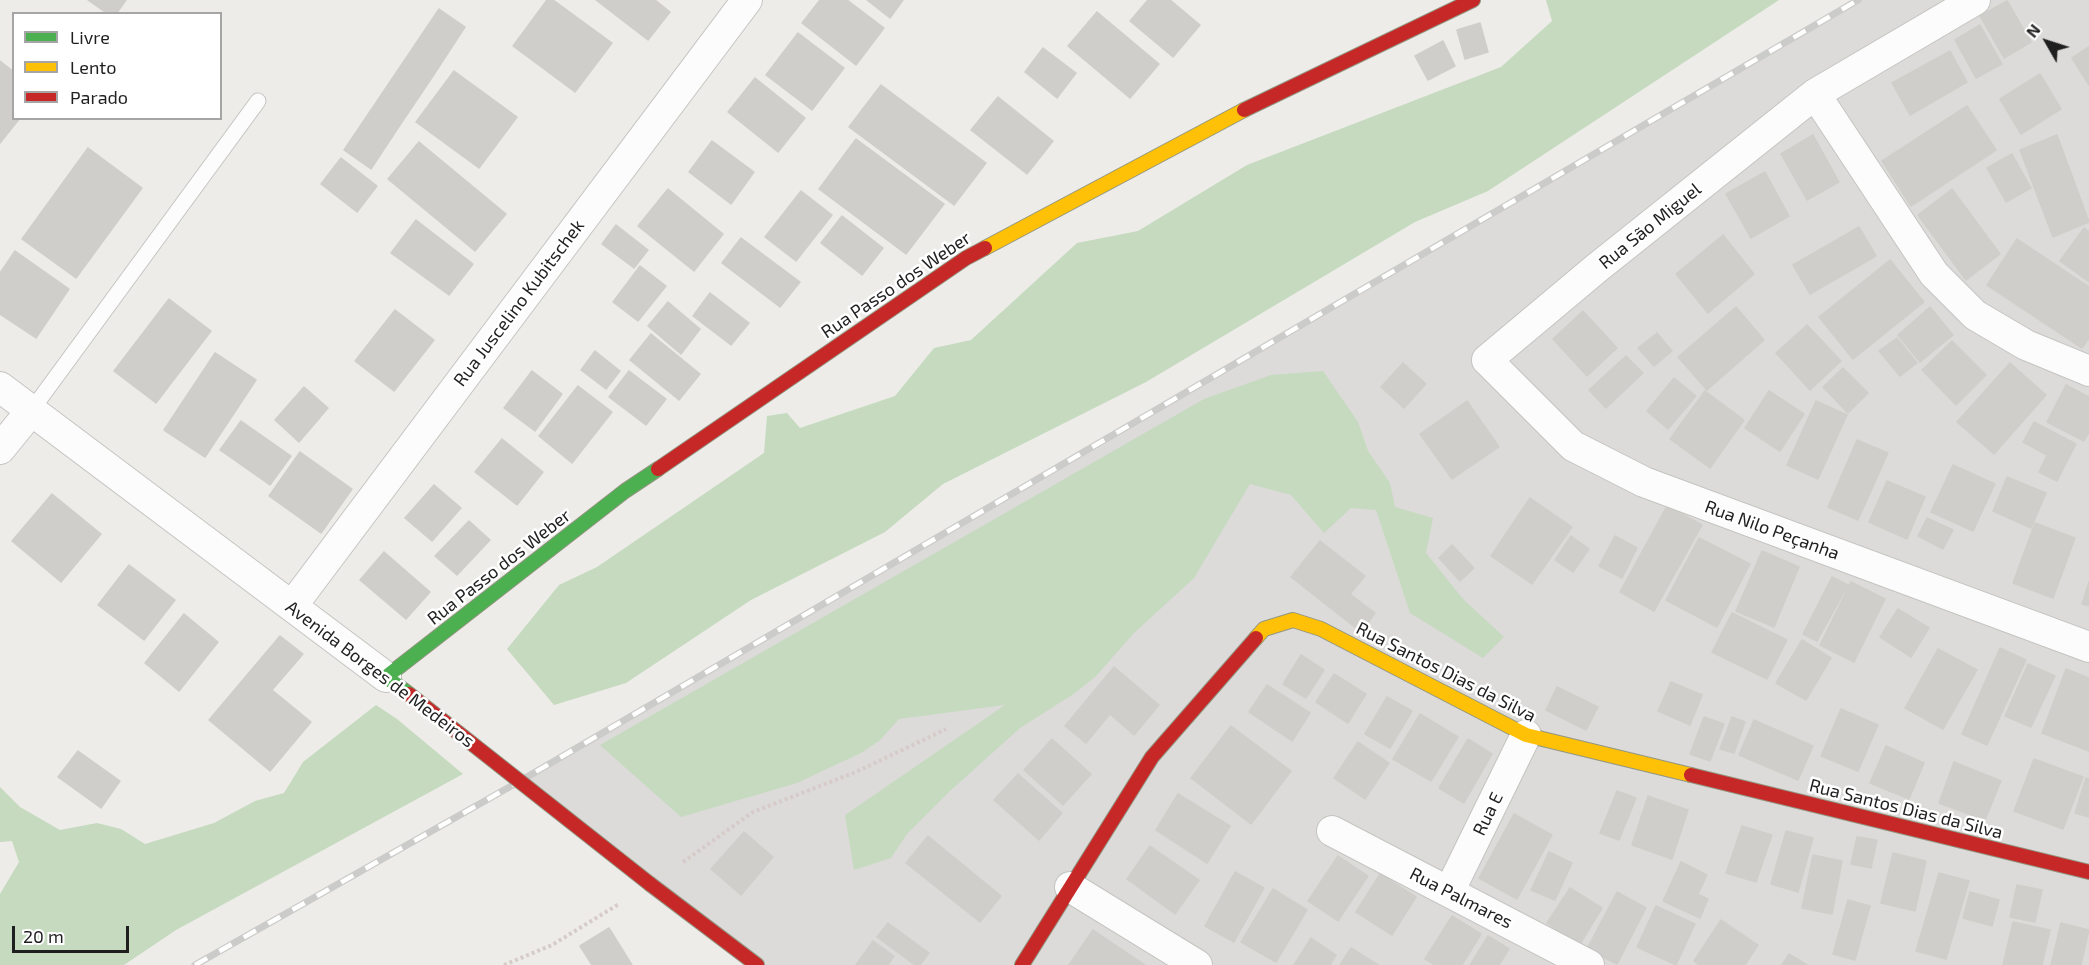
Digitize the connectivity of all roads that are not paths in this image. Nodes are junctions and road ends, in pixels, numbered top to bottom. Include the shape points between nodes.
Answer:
1 (747, 0) edge
2 (1473, 0) edge
3 (1975, 0) edge
4 (1815, 94) junction
5 (258, 100) dead end
6 (1487, 360) joint
7 (2089, 371) edge
8 (0, 387) edge
9 (31, 411) junction
10 (0, 449) edge
11 (292, 606) junction
12 (2089, 647) edge
13 (398, 685) junction
14 (1526, 735) junction
15 (1332, 831) dead end
16 (2089, 872) edge
17 (1070, 888) junction
18 (1449, 892) junction
19 (757, 965) edge
20 (1022, 965) edge
21 (1197, 965) edge
22 (1589, 965) edge

1 - 11 street, Rua Juscelino Kubitschek
2 - 13 street, Rua Passo dos Weber via 1260,102 966,258 625,491
3 - 4 street, Rua São Miguel
4 - 6 street, Rua São Miguel
4 - 7 street via 1934,274 1975,315 2026,345
5 - 9 lane
6 - 12 street, Rua Nilo Peçanha via 1573,446 1644,482
8 - 9 street, Avenida Borges de Medeiros
9 - 10 street
9 - 11 street, Avenida Borges de Medeiros
11 - 13 street, Avenida Borges de Medeiros
13 - 19 street, Avenida Borges de Medeiros, bridge
14 - 16 street, Rua Santos Dias da Silva
14 - 17 street, Rua Santos Dias da Silva via 1321,628 1293,620 1264,629 1152,757
14 - 18 street, Rua E
15 - 18 street, Rua Palmares
17 - 20 street, Rua Santos Dias da Silva
17 - 21 street
18 - 22 street, Rua Palmares

